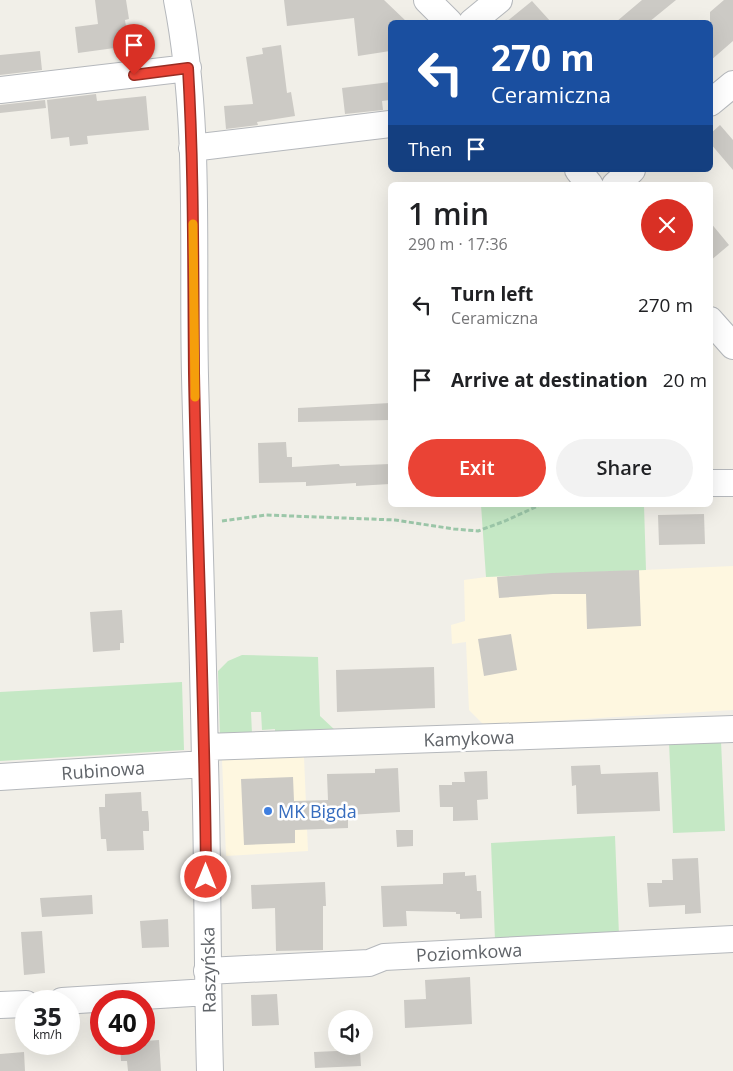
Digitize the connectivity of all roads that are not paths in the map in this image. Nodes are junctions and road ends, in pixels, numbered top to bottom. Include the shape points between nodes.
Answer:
1 (177, 0) edge
2 (427, 0) edge
3 (499, 0) edge
4 (447, 20) edge
5 (474, 20) edge
6 (188, 68) junction
7 (733, 84) edge
8 (0, 90) edge
9 (713, 101) edge
10 (388, 124) edge
11 (192, 148) junction
12 (580, 172) edge
13 (630, 172) edge
14 (588, 182) edge
15 (618, 182) edge
16 (713, 323) edge
17 (733, 346) edge
18 (713, 483) edge
19 (733, 483) edge
20 (733, 729) edge
21 (205, 756) junction
22 (0, 777) edge
23 (733, 939) edge
24 (207, 982) junction
25 (80, 999) edge
26 (15, 1004) edge
27 (0, 1005) edge
28 (210, 1071) edge

1 - 6 street, Raszyńska
2 - 4 street
3 - 5 street
6 - 8 street
6 - 11 street, Raszyńska
7 - 9 street
10 - 11 street
11 - 21 street, Raszyńska via 194,374
12 - 14 street
13 - 15 street
16 - 17 street
18 - 19 street
20 - 21 street, Kamykowa
21 - 22 street, Rubinowa
21 - 24 street, Raszyńska
23 - 24 street, Poziomkowa via 384,957 369,963
24 - 25 street, Poziomkowa
24 - 28 street, Raszyńska
26 - 27 street

